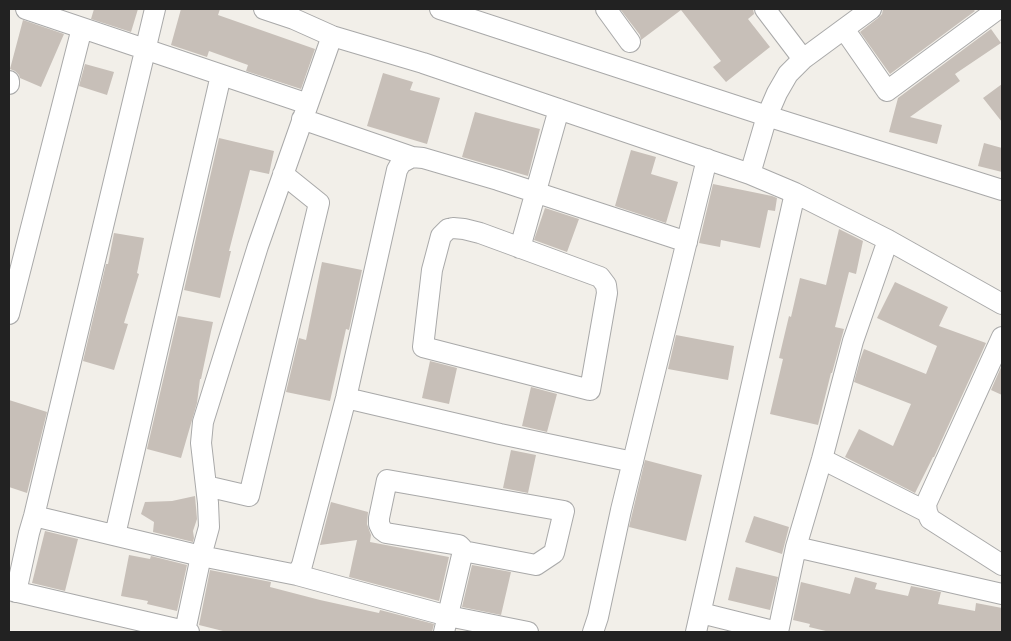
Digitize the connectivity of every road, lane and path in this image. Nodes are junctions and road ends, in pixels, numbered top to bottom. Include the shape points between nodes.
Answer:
1 (26, 9) edge
2 (155, 9) edge
3 (264, 9) edge
4 (440, 9) edge
5 (606, 9) edge
6 (764, 9) edge
7 (871, 9) edge
8 (998, 9) edge
9 (82, 28) junction
10 (844, 29) junction
11 (332, 36) junction
12 (630, 42) dead end
13 (146, 50) junction
14 (803, 60) junction
15 (221, 75) junction
16 (559, 109) junction
17 (305, 111) junction
18 (767, 116) junction
19 (412, 157) junction
20 (707, 159) junction
21 (283, 174) junction
22 (750, 174) junction
23 (1002, 190) edge
24 (535, 192) junction
25 (795, 193) junction
26 (888, 240) junction
27 (687, 242) junction
28 (520, 248) junction
29 (13, 280) edge
30 (1002, 304) edge
31 (9, 314) edge
32 (1002, 337) edge
33 (346, 398) junction
34 (822, 459) junction
35 (633, 462) junction
36 (206, 486) junction
37 (927, 512) junction
38 (34, 516) junction
39 (115, 536) junction
40 (796, 548) junction
41 (463, 551) junction
42 (201, 556) junction
43 (1002, 565) edge
44 (297, 575) junction
45 (13, 591) edge
46 (1002, 594) edge
47 (698, 623) edge
48 (446, 624) edge
49 (187, 632) edge
50 (528, 632) edge
51 (593, 632) edge
52 (777, 632) edge

1 - 9 street
2 - 13 street
3 - 11 street
4 - 18 street
5 - 12 street
6 - 14 street
7 - 10 street
8 - 10 street via 887,91
9 - 13 street
9 - 29 street
10 - 14 street
11 - 16 street
11 - 17 street
13 - 15 street
13 - 38 street
14 - 18 street via 788,74
15 - 17 street
15 - 39 street
16 - 20 street
16 - 24 street
17 - 19 street
17 - 21 street
18 - 22 street
18 - 23 street
19 - 24 street
19 - 33 street via 400,163 397,170
20 - 22 street
20 - 27 street
21 - 36 street via 203,422 201,443
21 - 36 street via 319,203 249,496
22 - 25 street
24 - 27 street
24 - 28 street
25 - 26 street
25 - 47 street
26 - 30 street
26 - 34 street via 853,340
27 - 35 street
28 - 28 street via 464,229 448,229 441,236 432,270 423,346 590,390 606,285 600,277
29 - 31 street
32 - 37 street via 926,504
33 - 35 street
33 - 44 street
34 - 37 street
34 - 40 street
35 - 51 street
36 - 42 street via 209,516
37 - 43 street via 930,519
38 - 39 street
38 - 45 street
39 - 42 street
40 - 46 street
40 - 52 street
41 - 41 street via 459,545 382,530 379,518 387,480 564,511 554,553 536,565
41 - 48 street
42 - 44 street
42 - 49 street
44 - 48 street
45 - 49 street
47 - 52 street
48 - 50 street

